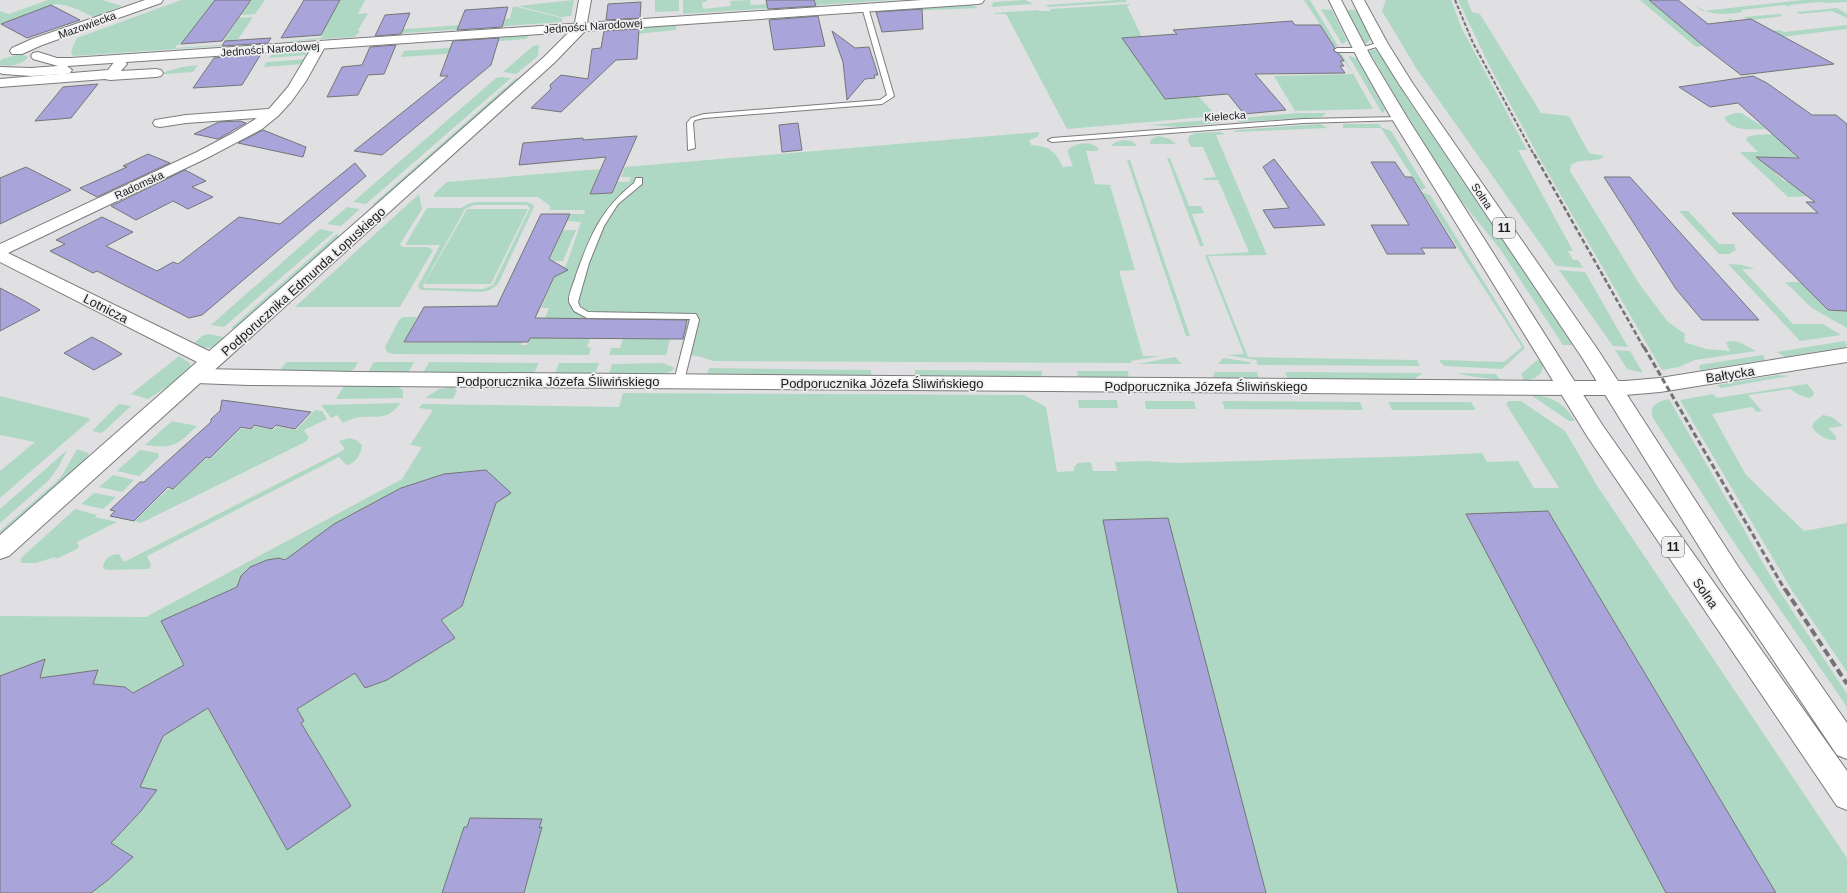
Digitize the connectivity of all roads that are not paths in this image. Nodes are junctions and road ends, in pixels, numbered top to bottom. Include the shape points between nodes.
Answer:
1 (157, 0) edge
2 (170, 0) edge
3 (585, 0) edge
4 (978, 0) edge
5 (1335, 0) edge
6 (1358, 0) edge
7 (865, 7) junction
8 (580, 28) junction
9 (1381, 44) junction
10 (320, 45) junction
11 (1337, 50) dead end
12 (1360, 50) junction
13 (11, 52) joint
14 (207, 53) junction
15 (38, 55) junction
16 (116, 69) junction
17 (156, 73) dead end
18 (1, 74) edge
19 (273, 113) junction
20 (1400, 120) junction
21 (160, 123) dead end
22 (1052, 140) dead end
23 (692, 148) dead end
24 (639, 180) dead end
25 (0, 250) edge
26 (0, 255) edge
27 (1847, 355) edge
28 (212, 361) junction
29 (196, 376) junction
30 (679, 381) junction
31 (1568, 388) junction
32 (1613, 389) junction
33 (0, 549) edge
34 (1847, 746) edge
35 (1847, 796) edge

1 - 13 street, Mazowiecka
2 - 15 street, Mazowiecka via 68,37
3 - 8 street
4 - 7 street, Jedności Narodowej
5 - 12 street, Solna / 11
6 - 9 street, Solna / 11
7 - 8 street, Jedności Narodowej
7 - 23 lane via 891,96 882,102 704,116 693,119 690,123
8 - 10 street, Jedności Narodowej
8 - 28 street, Podporucznika Edmunda Łopuskiego via 549,60
9 - 12 lane
9 - 32 street, Solna / 11
10 - 14 street, Jedności Narodowej
10 - 19 street, Radomska via 284,102
11 - 12 lane
12 - 20 street, Solna / 11
13 - 15 street, Jedności Narodowej via 31,51
14 - 15 street, Jedności Narodowej via 61,63
14 - 16 street, Jedności Narodowej
15 - 18 street, Mazowiecka via 32,62
16 - 17 street via 110,76
16 - 18 street, Jedności Narodowej
19 - 21 street
19 - 25 street, Radomska via 233,140
20 - 22 lane, Kielecka via 1303,122
20 - 31 street, Solna / 11
24 - 30 lane via 604,219 572,299 580,312 587,315 693,316 695,320
26 - 28 street, Lotnicza
27 - 32 street, Bałtycka via 1660,385
28 - 29 street, Podporucznika Edmunda Łopuskiego
29 - 30 street, Podporucznika Józefa Śliwińskiego
29 - 33 street, Podporucznika Edmunda Łopuskiego
30 - 31 street, Podporucznika Józefa Śliwińskiego
31 - 32 street
31 - 35 street, Solna / 11 via 1619,468
32 - 34 street, Solna / 11 via 1730,575

